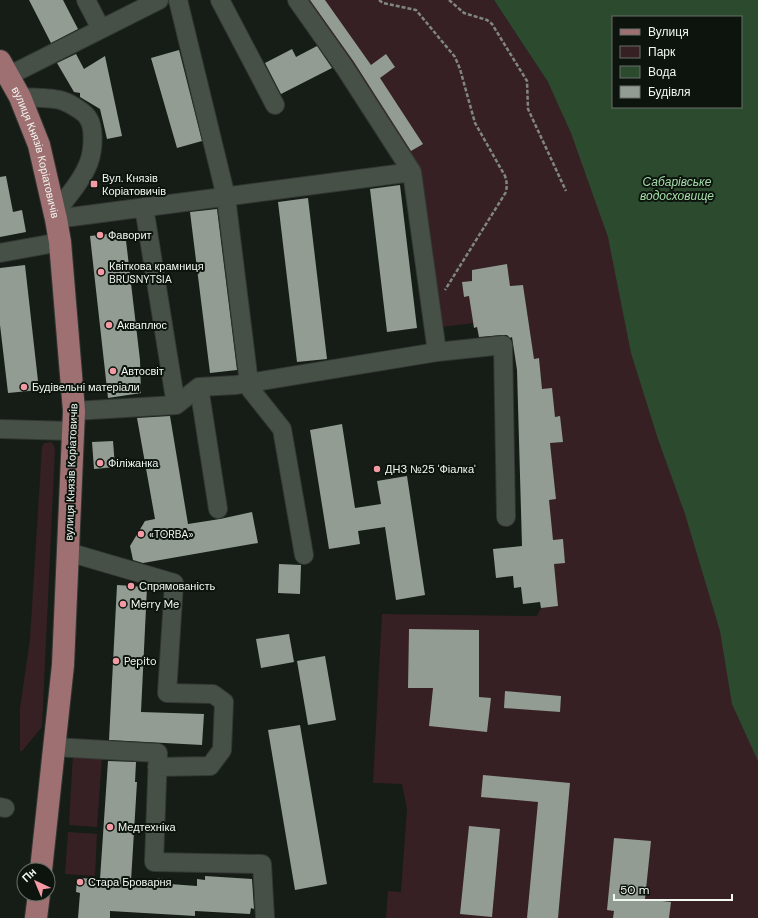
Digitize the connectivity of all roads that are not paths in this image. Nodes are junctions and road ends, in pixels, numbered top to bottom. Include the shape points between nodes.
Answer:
1 (86, 0) edge
2 (159, 0) edge
3 (178, 0) edge
4 (220, 0) edge
5 (297, 0) edge
6 (101, 29) junction
7 (4, 69) edge
8 (20, 97) junction
9 (275, 105) dead end
10 (412, 172) junction
11 (226, 197) junction
12 (144, 207) junction
13 (56, 216) junction
14 (60, 242) junction
15 (0, 253) edge
16 (437, 352) junction
17 (249, 383) junction
18 (199, 387) junction
19 (176, 405) junction
20 (73, 421) junction
21 (0, 429) edge
22 (218, 509) dead end
23 (506, 516) dead end
24 (68, 552) junction
25 (304, 555) dead end
26 (54, 747) junction
27 (157, 767) junction
28 (42, 862) edge
29 (38, 902) edge
30 (36, 918) edge
31 (265, 918) edge

1 - 6 street
2 - 6 street
3 - 11 street
4 - 9 street
5 - 10 street via 345,68
6 - 7 street
7 - 8 main road, вулиця Князів Коріатовичів
8 - 13 main road, вулиця Князів Коріатовичів via 39,145
8 - 13 street via 63,101 90,120 93,139 89,162
10 - 11 street
10 - 16 street
11 - 12 street
11 - 17 street
12 - 13 street
12 - 19 street
13 - 14 main road, вулиця Князів Коріатовичів
14 - 15 street
14 - 20 main road, вулиця Князів Коріатовичів
16 - 17 street
16 - 23 street via 503,345
17 - 18 street
17 - 25 street via 251,390 282,429
18 - 19 street
18 - 22 street
19 - 20 street
20 - 21 street
20 - 24 main road, вулиця Князів Коріатовичів
24 - 26 main road, вулиця Князів Коріатовичів via 63,665
24 - 27 street via 174,583 167,693 213,694 224,702 222,750 210,766
26 - 27 street via 158,753
26 - 28 main road, вулиця Князів Коріатовичів
27 - 31 street via 154,862 262,864
29 - 30 main road

